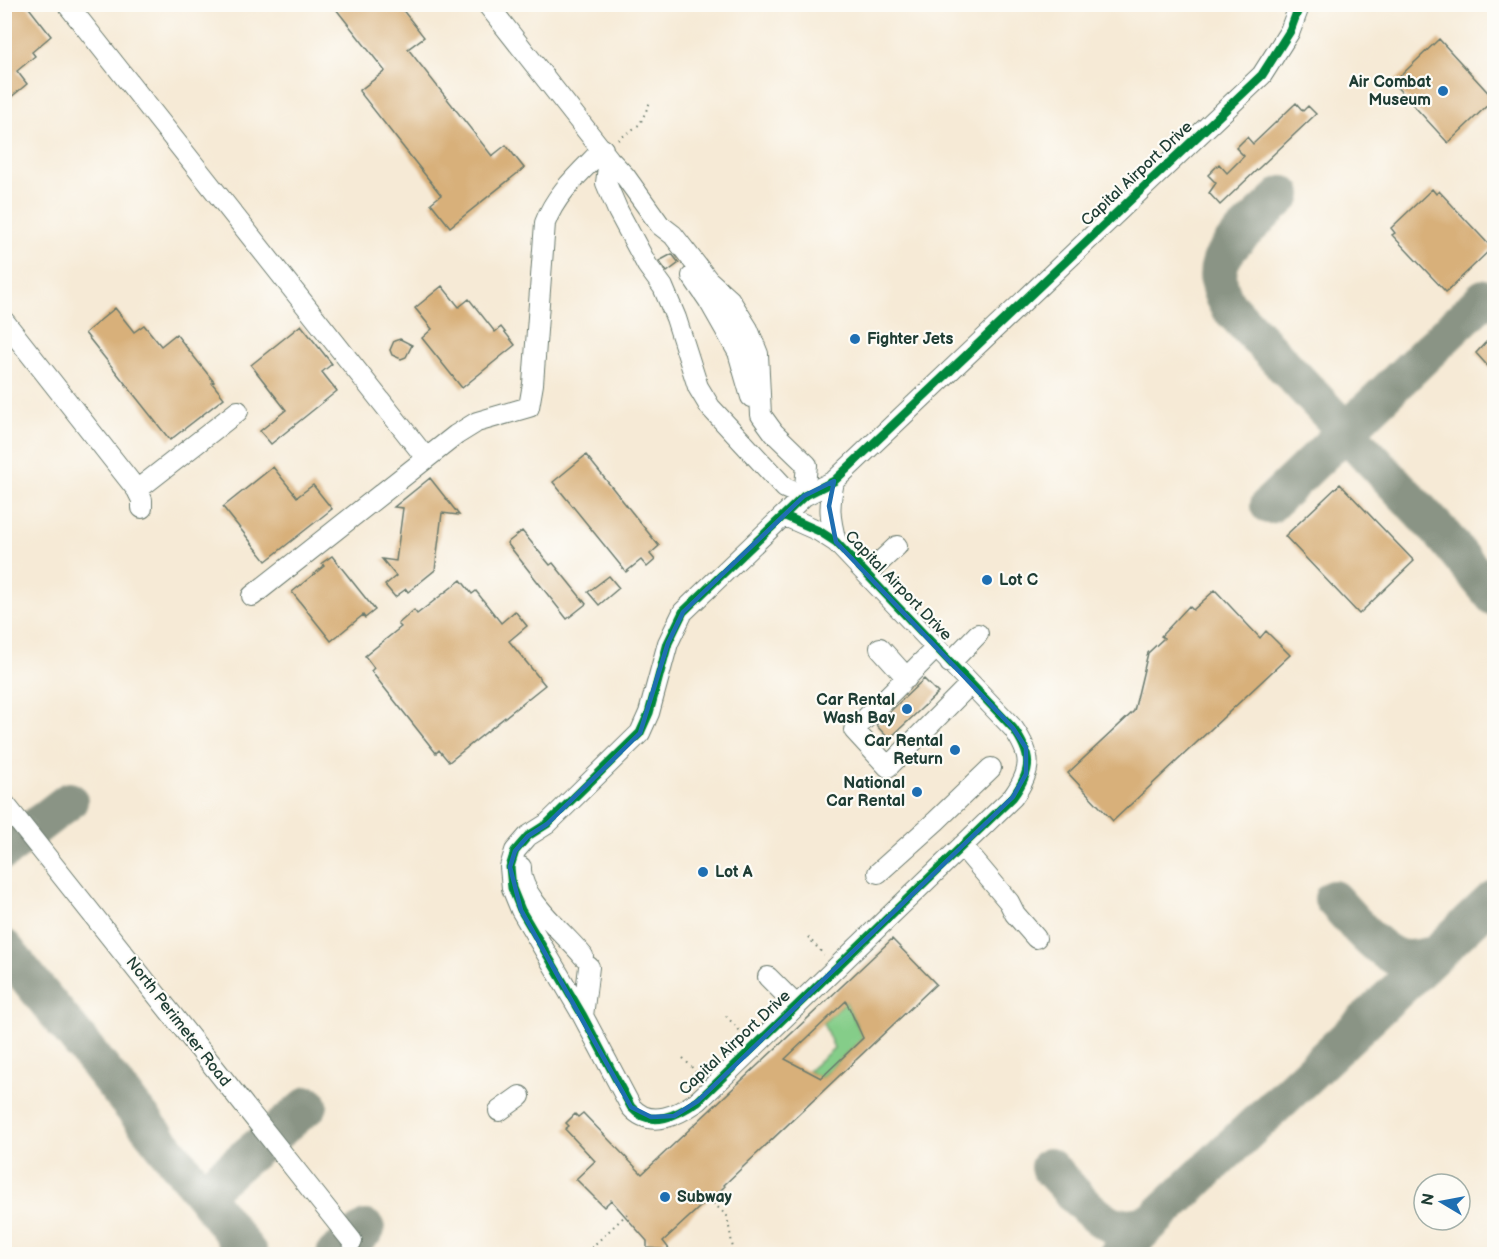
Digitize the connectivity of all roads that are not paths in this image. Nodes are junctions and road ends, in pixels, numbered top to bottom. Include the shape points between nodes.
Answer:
1 (67, 4) edge
2 (487, 4) edge
3 (1300, 4) edge
4 (607, 151) junction
5 (660, 225) junction
6 (704, 284) junction
7 (672, 308) junction
8 (4, 321) edge
9 (238, 411) dead end
10 (790, 450) junction
11 (426, 458) junction
12 (768, 469) junction
13 (834, 481) junction
14 (804, 496) junction
15 (785, 516) junction
16 (836, 542) junction
17 (897, 546) dead end
18 (867, 574) junction
19 (252, 596) dead end
20 (978, 634) dead end
21 (880, 648) dead end
22 (936, 648) junction
23 (950, 663) junction
24 (907, 678) junction
25 (970, 684) junction
26 (991, 768) dead end
27 (4, 803) edge
28 (547, 824) junction
29 (962, 846) junction
30 (878, 873) dead end
31 (1036, 938) dead end
32 (768, 977) dead end
33 (797, 1006) junction
34 (583, 1016) junction
35 (520, 1096) dead end
36 (499, 1111) dead end
37 (352, 1241) dead end

1 - 11 street
2 - 4 street
3 - 13 street, Capital Airport Drive via 1290,31 1262,75
4 - 5 street
4 - 7 street via 606,183
4 - 11 street via 558,197 544,223 529,407 477,422
5 - 6 street via 678,257
5 - 6 street via 674,235
6 - 7 street via 681,283 674,289
6 - 10 street via 730,300 748,329 758,354 761,415
7 - 12 street via 698,387 710,407
8 - 9 street via 139,499
10 - 12 street via 774,454
10 - 14 street via 807,465
11 - 19 street
12 - 14 street via 786,488
13 - 14 street, Capital Airport Drive
13 - 16 street, Capital Airport Drive via 829,506
14 - 15 street, Capital Airport Drive
15 - 16 street, Capital Airport Drive
15 - 28 street, Capital Airport Drive via 683,612 668,643 640,733
16 - 18 street, Capital Airport Drive
17 - 18 street
18 - 22 street, Capital Airport Drive
20 - 23 street
21 - 24 street
22 - 23 street, Capital Airport Drive
22 - 24 street
23 - 25 street, Capital Airport Drive
24 - 25 street via 854,730 888,766
25 - 29 street, Capital Airport Drive via 1013,728 1026,748 1028,762 1013,797
26 - 30 street
27 - 37 street, North Perimeter Road
28 - 34 street via 524,856 521,874 532,898 586,962
28 - 34 street, Capital Airport Drive via 528,836 515,851 510,867 512,888
29 - 31 street
29 - 33 street, Capital Airport Drive
32 - 33 street
33 - 34 street, Capital Airport Drive via 698,1101 674,1116 662,1118 643,1115 632,1107
35 - 36 street

